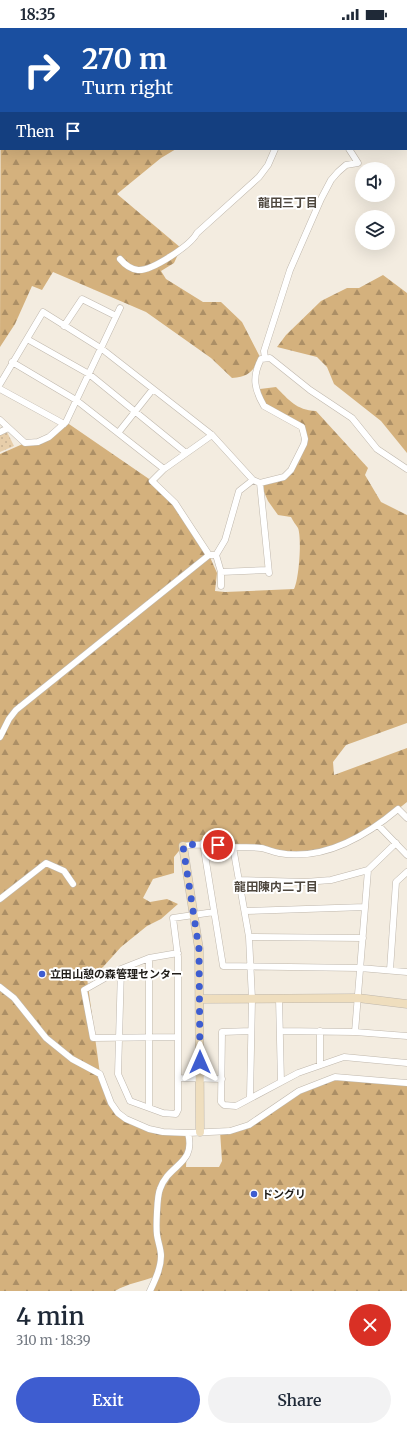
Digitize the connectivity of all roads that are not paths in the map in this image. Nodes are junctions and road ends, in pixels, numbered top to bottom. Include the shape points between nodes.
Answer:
1 (275, 150) edge
2 (350, 150) edge
3 (120, 259) dead end
4 (120, 308) dead end
5 (116, 316) junction
6 (64, 326) junction
7 (27, 339) junction
8 (102, 349) junction
9 (265, 358) junction
10 (12, 362) junction
11 (89, 374) junction
12 (0, 384) edge
13 (0, 389) edge
14 (153, 389) junction
15 (76, 400) junction
16 (135, 412) junction
17 (0, 420) edge
18 (64, 424) junction
19 (8, 428) junction
20 (0, 432) edge
21 (118, 433) junction
22 (212, 435) junction
23 (186, 453) junction
24 (164, 470) junction
25 (407, 470) edge
26 (253, 480) junction
27 (260, 483) junction
28 (213, 555) junction
29 (221, 572) junction
30 (221, 586) dead end
31 (0, 737) edge
32 (407, 818) edge
33 (378, 825) junction
34 (203, 843) junction
35 (396, 843) junction
36 (183, 846) joint
37 (233, 846) junction
38 (407, 855) edge
39 (368, 870) junction
40 (407, 872) edge
41 (239, 880) junction
42 (74, 884) dead end
43 (0, 899) edge
44 (365, 907) junction
45 (244, 911) junction
46 (214, 912) junction
47 (194, 914) junction
48 (249, 937) junction
49 (363, 938) junction
50 (178, 953) junction
51 (149, 958) junction
52 (250, 966) junction
53 (360, 968) junction
54 (120, 969) junction
55 (390, 970) junction
56 (407, 972) edge
57 (0, 987) edge
58 (279, 998) junction
59 (358, 998) junction
60 (200, 999) junction
61 (252, 999) junction
62 (407, 1004) edge
63 (251, 1031) junction
64 (280, 1031) junction
65 (320, 1031) junction
66 (355, 1032) junction
67 (407, 1036) edge
68 (178, 1037) junction
69 (120, 1038) junction
70 (148, 1038) junction
71 (407, 1063) edge
72 (320, 1064) junction
73 (178, 1078) junction
74 (200, 1078) junction
75 (222, 1079) junction
76 (281, 1082) junction
77 (407, 1083) edge
78 (250, 1098) junction
79 (148, 1106) junction
80 (200, 1132) junction
81 (188, 1133) junction
82 (150, 1291) edge

1 - 3 street via 259,177 197,233 195,238 173,254 142,270 131,269
2 - 9 street via 358,163 346,166 338,172 321,199 290,270 264,351
4 - 5 street
5 - 6 street via 82,299
5 - 8 street
6 - 7 street via 43,312
6 - 8 street
7 - 10 street
7 - 11 street
8 - 11 street
8 - 14 street
9 - 25 street via 270,358 310,390 352,418 377,449
9 - 27 street via 261,359 254,373 260,400 264,406 302,427 305,439 302,451 284,477
10 - 12 street
10 - 15 street
11 - 15 street
11 - 16 street
13 - 18 street
14 - 16 street
14 - 22 street
15 - 18 street
15 - 21 street
16 - 21 street
16 - 23 street
17 - 19 street
18 - 19 street via 49,437 33,443 24,443
19 - 20 street
21 - 24 street
22 - 23 street
22 - 26 street
23 - 24 street
24 - 28 street via 152,481 175,503
26 - 27 street
26 - 28 street via 239,491 225,540
27 - 29 street via 268,572
28 - 29 street
28 - 31 street via 16,710
29 - 30 street
32 - 33 street via 398,809
33 - 35 street
33 - 37 street via 328,850 280,853 261,848
34 - 36 street
34 - 37 street
34 - 46 street
35 - 38 street
35 - 39 street
36 - 47 street
37 - 41 street
39 - 41 street via 314,882
39 - 44 street
40 - 55 street via 396,882
41 - 45 street
42 - 43 street via 64,871 46,863
44 - 45 street
44 - 49 street
45 - 48 street
46 - 47 street
46 - 52 street via 222,966
47 - 50 street via 172,918
47 - 60 street via 199,949
48 - 49 street
48 - 52 street
49 - 53 street
50 - 51 street
50 - 68 street
51 - 54 street
51 - 70 street
52 - 53 street
52 - 61 street
53 - 55 street
53 - 59 street
54 - 69 street
54 - 69 street via 84,990 92,1038
55 - 56 street
57 - 81 street via 14,998 46,1038 72,1059 100,1074 111,1103 118,1113 143,1128
58 - 59 street
58 - 61 street
58 - 64 street
59 - 62 street
59 - 66 street
60 - 61 street
60 - 74 street
61 - 63 street
63 - 75 street via 222,1032
63 - 78 street
64 - 65 street
64 - 76 street
65 - 66 street
65 - 72 street
66 - 67 street
68 - 70 street
68 - 73 street
69 - 70 street
69 - 79 street via 118,1074 130,1101
70 - 79 street
71 - 72 street via 344,1057
72 - 76 street
73 - 74 street
73 - 79 street via 176,1114 163,1113
74 - 75 street
74 - 80 street
75 - 78 street via 221,1102 224,1105 236,1106
76 - 78 street
77 - 80 street via 335,1078 298,1091 249,1125 230,1131
80 - 81 street
81 - 82 street via 190,1142 187,1157 164,1178 159,1191 157,1233 161,1255

